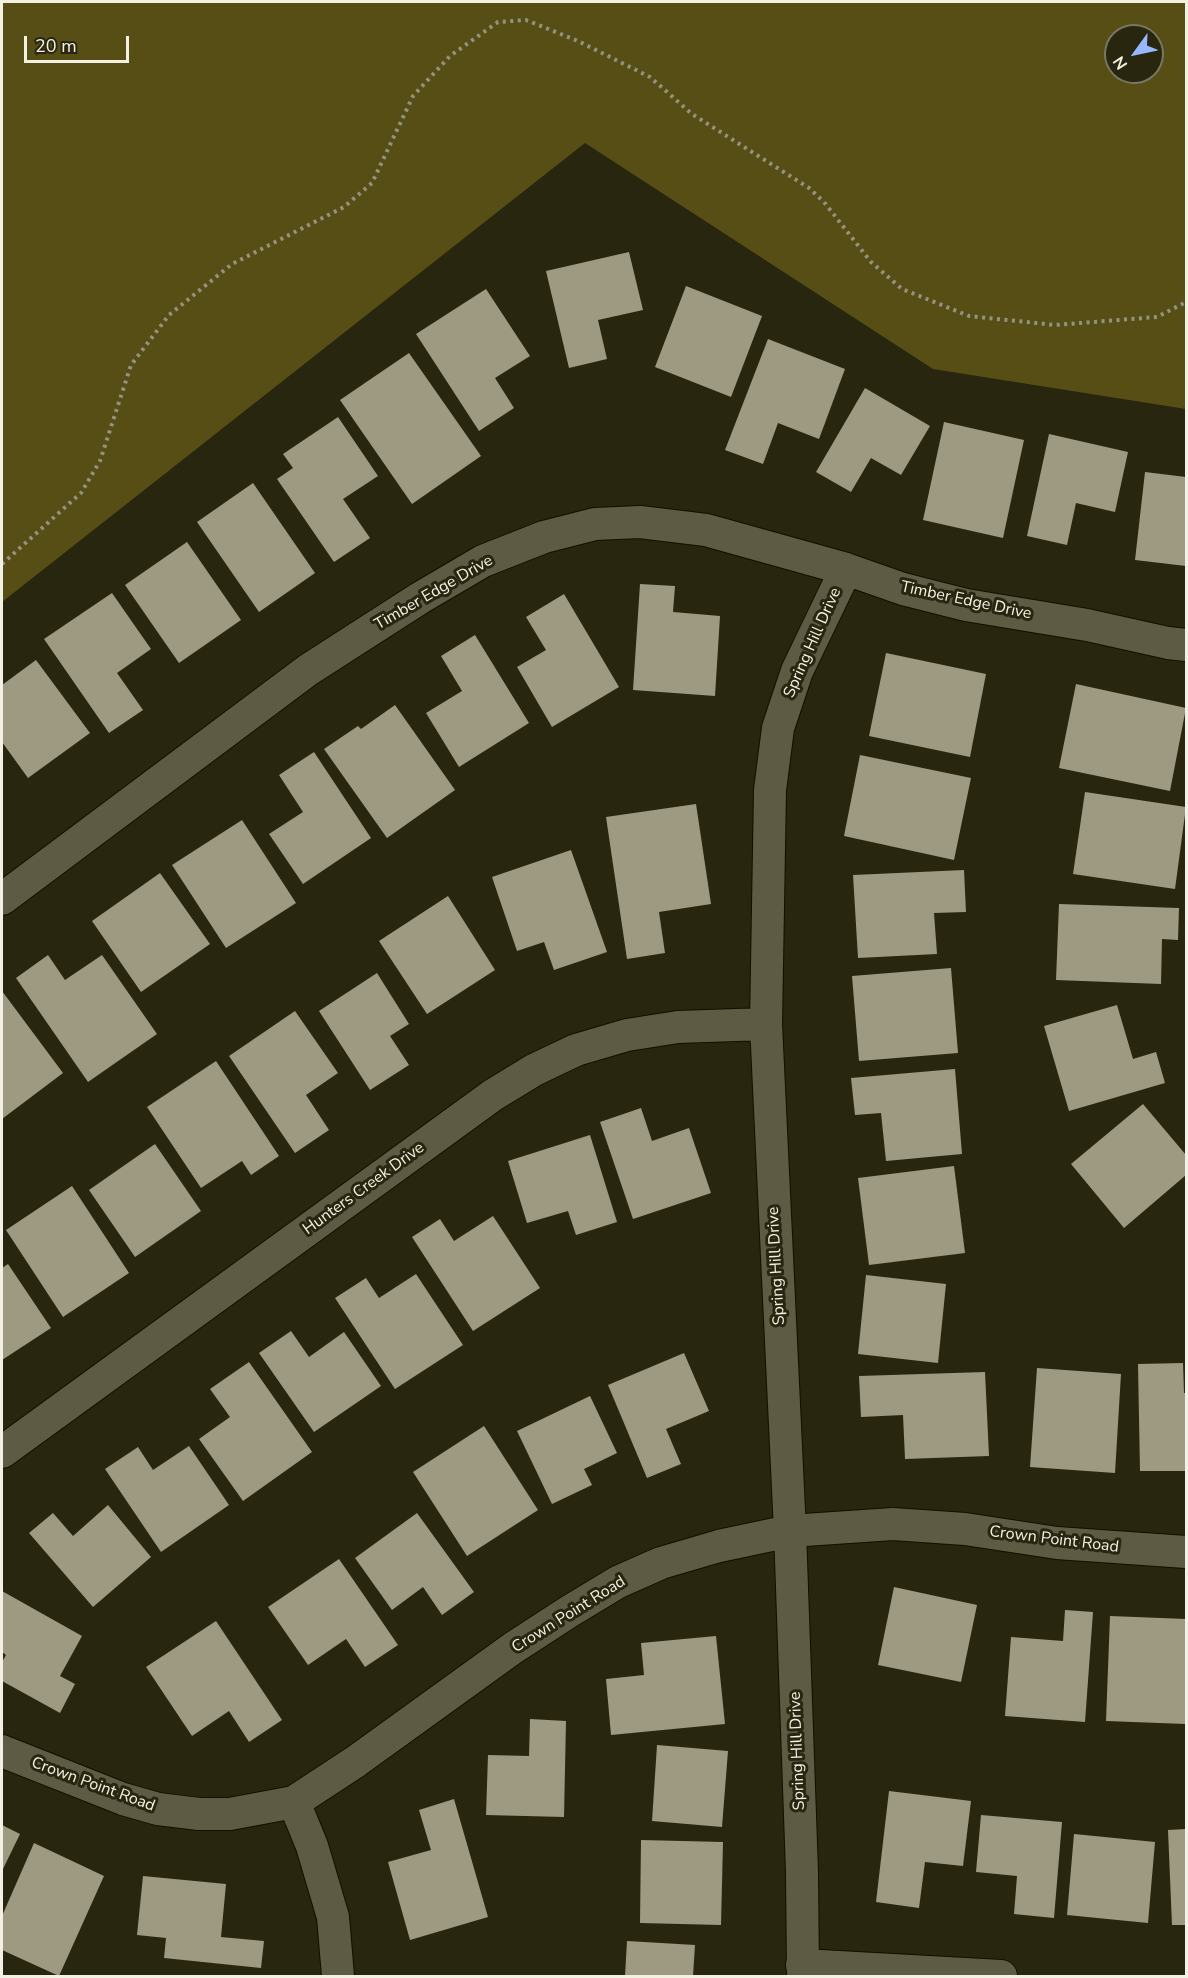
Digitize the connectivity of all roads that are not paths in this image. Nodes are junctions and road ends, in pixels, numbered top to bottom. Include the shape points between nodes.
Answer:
1 (846, 569) junction
2 (1186, 645) edge
3 (2, 899) edge
4 (766, 1024) junction
5 (2, 1452) edge
6 (790, 1531) junction
7 (1186, 1552) edge
8 (2, 1751) edge
9 (294, 1802) junction
10 (803, 1971) edge
11 (338, 1977) edge
12 (1001, 1977) edge

1 - 2 street, Timber Edge Drive via 966,605
1 - 3 street, Timber Edge Drive via 706,530 640,522 595,524 544,537 483,561 308,670
1 - 4 street, Spring Hill Drive via 797,671 778,728 770,790
4 - 5 street, Hunters Creek Drive via 678,1027 627,1035 576,1050 534,1070 493,1095
4 - 6 street, Spring Hill Drive
6 - 7 street, Crown Point Road via 893,1524 965,1529 1057,1543
6 - 9 street, Crown Point Road via 671,1560 618,1582 513,1648
6 - 10 street, Spring Hill Drive
8 - 9 street, Crown Point Road via 158,1809 230,1814
9 - 11 street via 333,1917
10 - 12 street

